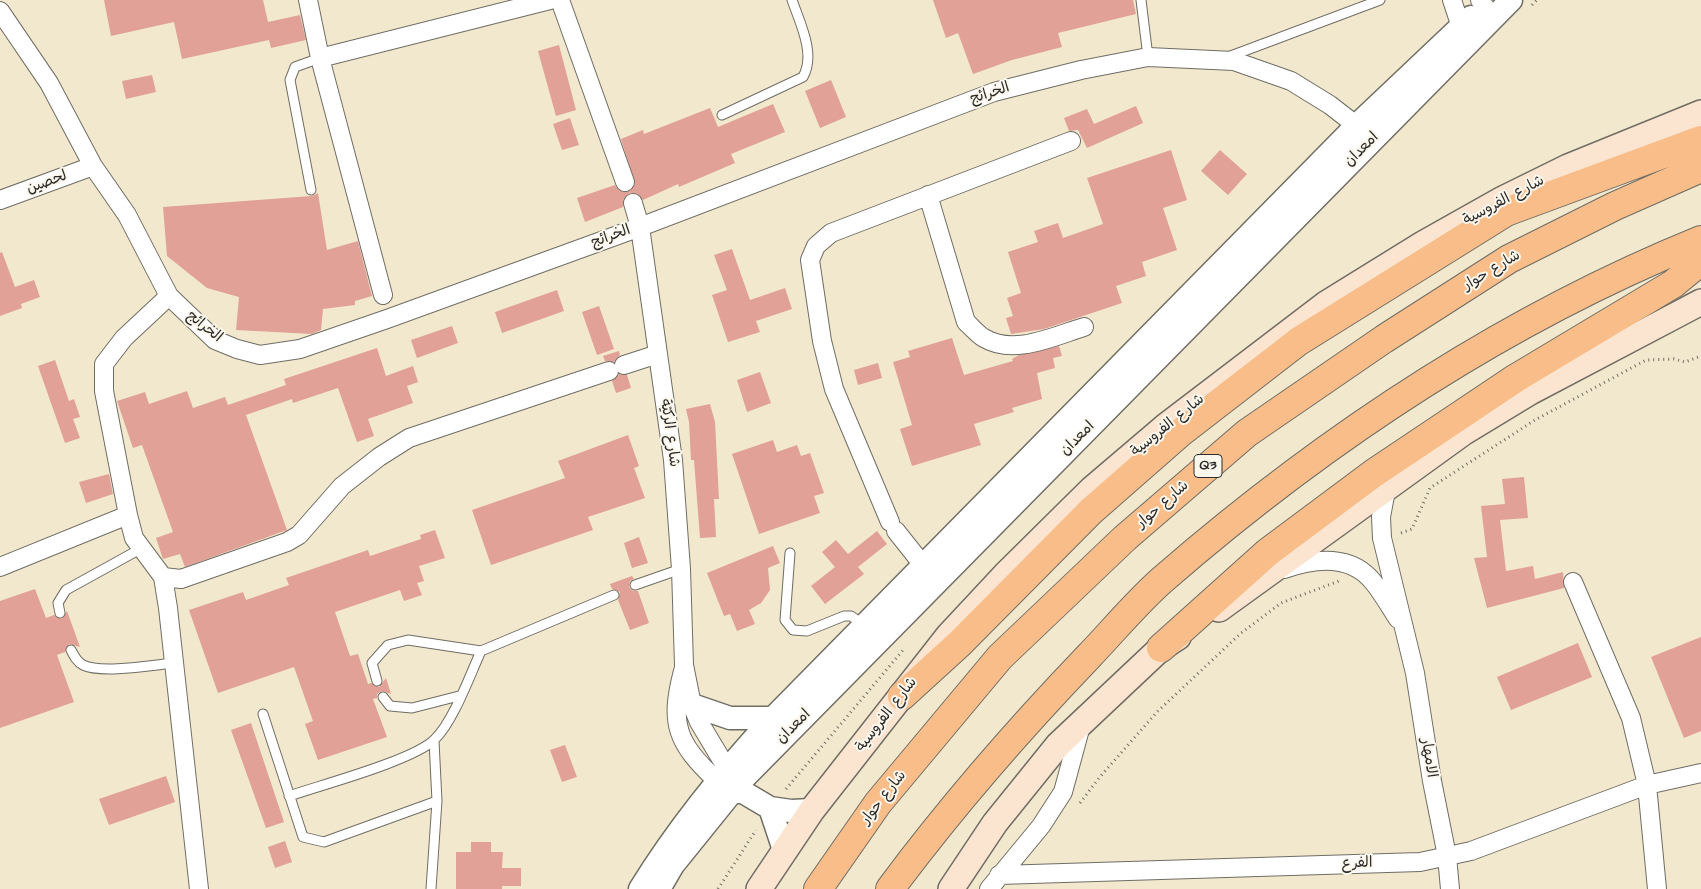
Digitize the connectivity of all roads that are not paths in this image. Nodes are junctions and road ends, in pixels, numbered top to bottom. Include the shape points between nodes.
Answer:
1 (308, 0) edge
2 (550, 0) edge
3 (560, 0) edge
4 (792, 0) edge
5 (1141, 0) edge
6 (1380, 0) edge
7 (1452, 0) edge
8 (1511, 0) edge
9 (1486, 6) edge
10 (0, 11) edge
11 (1465, 33) junction
12 (1148, 57) junction
13 (320, 58) junction
14 (1219, 60) junction
15 (1701, 113) edge
16 (722, 116) dead end
17 (1365, 132) junction
18 (1701, 140) edge
19 (1071, 142) dead end
20 (93, 166) junction
21 (1701, 168) edge
22 (625, 182) dead end
23 (311, 190) dead end
24 (928, 195) junction
25 (0, 200) edge
26 (633, 203) dead end
27 (640, 227) junction
28 (1701, 240) edge
29 (1701, 261) edge
30 (383, 295) dead end
31 (169, 296) junction
32 (1701, 302) edge
33 (1084, 327) dead end
34 (658, 354) junction
35 (1386, 490) junction
36 (128, 516) junction
37 (142, 548) junction
38 (790, 553) dead end
39 (923, 565) junction
40 (0, 567) edge
41 (681, 569) junction
42 (163, 577) junction
43 (1265, 577) junction
44 (1573, 582) dead end
45 (636, 585) dead end
46 (614, 594) dead end
47 (60, 613) dead end
48 (864, 625) junction
49 (1405, 627) junction
50 (1161, 648) junction
51 (71, 650) dead end
52 (481, 651) junction
53 (174, 663) junction
54 (684, 665) junction
55 (376, 681) dead end
56 (382, 696) dead end
57 (459, 696) junction
58 (902, 696) junction
59 (692, 705) junction
60 (263, 714) dead end
61 (773, 718) junction
62 (1083, 721) junction
63 (434, 741) junction
64 (1701, 773) edge
65 (731, 783) junction
66 (1647, 785) junction
67 (289, 796) junction
68 (437, 801) junction
69 (770, 808) junction
70 (812, 810) junction
71 (784, 850) junction
72 (1447, 856) junction
73 (994, 882) edge
74 (199, 889) edge
75 (431, 889) edge
76 (640, 889) edge
77 (659, 889) edge
78 (759, 889) edge
79 (818, 889) edge
80 (890, 889) edge
81 (951, 889) edge
82 (1450, 889) edge
83 (1656, 889) edge

1 - 13 street
2 - 13 street
3 - 22 street
4 - 16 lane via 808,52 808,69 803,77
5 - 12 lane
6 - 14 lane
7 - 11 street
8 - 9 street, امعدان
9 - 11 street, امعدان
10 - 20 street, الخرائج via 50,83
11 - 17 street, امعدان
12 - 14 street, الخرائج
12 - 27 street, الخرائج via 994,92
13 - 23 lane via 295,67 290,80
13 - 30 street
14 - 17 street, الخرائج via 1234,61 1291,81
15 - 58 main road, شارع الفروسية via 1568,167 1503,199 1326,304 1166,426 1092,488 1004,574
17 - 39 street, امعدان
17 - 65 street, امعدان
18 - 58 highway via 1506,212 1299,341 1180,433 1091,511 959,644
19 - 24 street
20 - 25 street, لحصين
20 - 31 street, الخرائج via 127,214
21 - 79 highway, شارع حوار / Q3 via 1614,206 1509,259 1384,339 1247,433 1124,538 1000,657 878,803
24 - 33 street via 966,322 985,339 1020,346
24 - 39 street via 830,234 816,246 810,260 822,341 834,389 893,527
26 - 27 street, شارع الركيّة
27 - 31 street, الخرائج via 300,349 260,355 237,350 215,340
27 - 34 street, شارع الركيّة
28 - 80 highway via 1645,263 1544,313 1419,387 1286,479 1160,582 1042,705 923,844
29 - 50 highway via 1673,284 1516,378 1374,473 1268,552
31 - 36 street via 124,338 104,364 104,391
32 - 35 main road via 1530,392 1464,432
34 - 41 street, شارع الركيّة via 673,460
34 - 42 street via 409,438 342,486 299,535 287,542 181,579
35 - 43 main road
35 - 49 street, الامهار via 1381,517 1382,538
36 - 37 street via 134,538
36 - 40 street
37 - 42 street
37 - 47 lane via 66,590 58,603
38 - 48 lane via 785,620 793,630 807,631 844,616 851,616
39 - 48 street, امعدان
41 - 45 lane
41 - 54 street, شارع الركيّة
42 - 53 street
43 - 49 street, الامهار via 1302,562 1330,560 1350,564 1374,582
43 - 50 main road
44 - 66 street via 1631,718
46 - 52 lane
48 - 61 street, امعدان
49 - 72 street, الامهار
50 - 62 main road
51 - 53 lane via 75,658 91,668
52 - 55 lane via 408,640 388,645 372,664
52 - 57 lane
53 - 74 street
54 - 59 street, شارع الركيّة
54 - 65 street, شارع الركيّة via 678,691 678,726 685,746
56 - 57 lane via 390,706 412,708
57 - 63 lane via 444,729
58 - 70 main road, شارع الفروسية
59 - 61 street via 730,718
59 - 65 street, شارع الركيّة
60 - 67 lane
61 - 65 street, امعدان
62 - 73 street via 1063,792 1041,826
62 - 81 main road via 1058,745 995,823
63 - 67 lane via 406,756
63 - 68 lane
64 - 66 street, الفرع
65 - 69 street, شارع الركيّة
65 - 76 street, امعدان via 661,855
65 - 77 street, امعدان
66 - 72 street, الفرع via 1471,851
66 - 83 street
67 - 68 lane via 303,837 324,842
68 - 75 lane
69 - 70 street, شارع الركيّة
69 - 71 street
70 - 71 main road, شارع الفروسية
71 - 78 main road, شارع الفروسية
72 - 73 street, الفرع via 1420,862
72 - 82 street, الامهار

